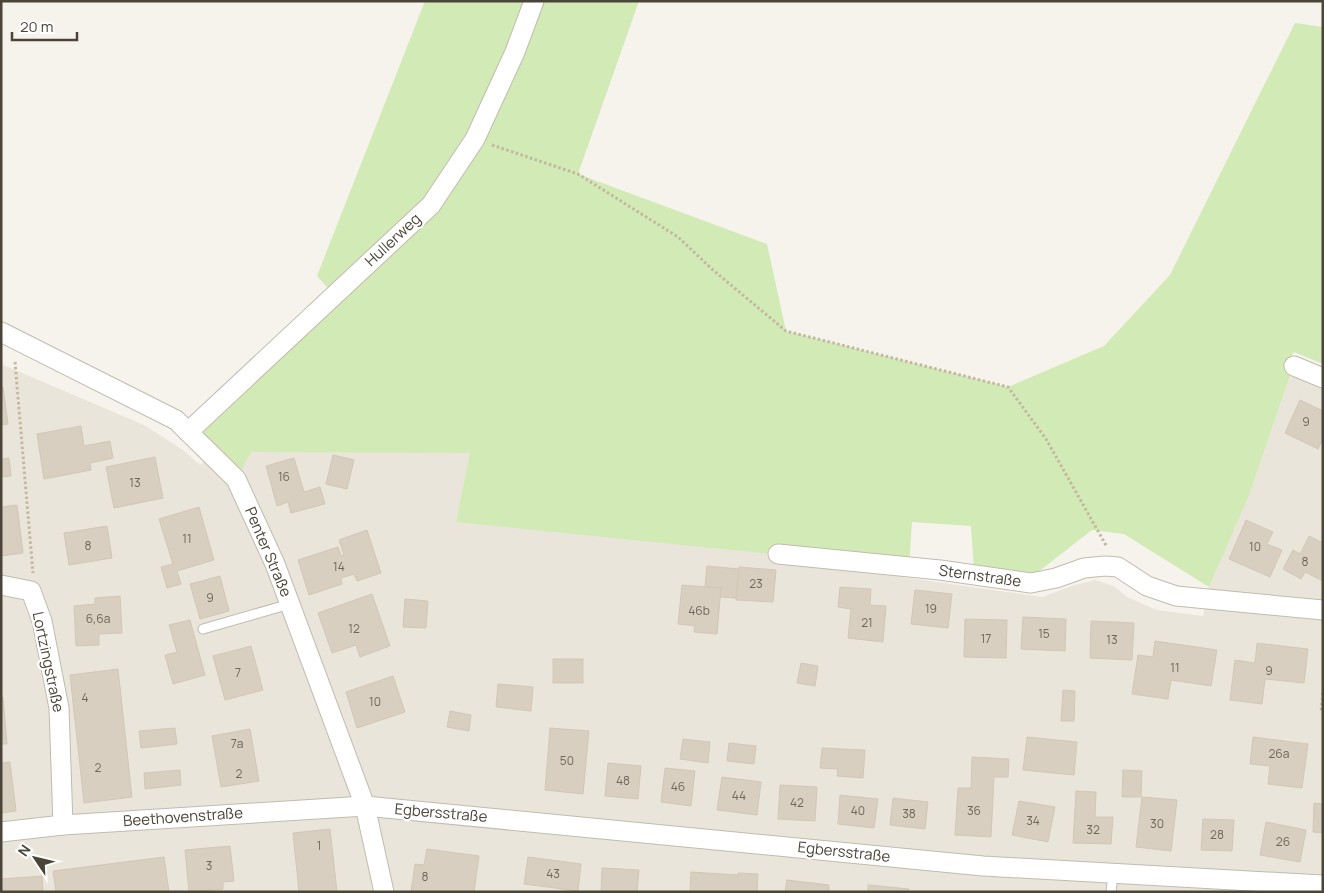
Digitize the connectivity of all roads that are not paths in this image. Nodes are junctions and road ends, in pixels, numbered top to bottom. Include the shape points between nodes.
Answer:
1 (534, 1) edge
2 (1, 332) edge
3 (1294, 366) dead end
4 (1323, 378) edge
5 (188, 432) junction
6 (778, 554) dead end
7 (1, 585) edge
8 (290, 604) junction
9 (1323, 610) edge
10 (202, 629) dead end
11 (366, 806) junction
12 (63, 825) junction
13 (1, 832) edge
14 (1112, 883) edge
15 (1323, 885) edge
16 (384, 892) edge

1 - 5 street, Hullerweg via 515,52 475,139 430,204
2 - 5 street, Penter Straße via 176,420
3 - 4 street
5 - 8 street, Penter Straße via 236,479
6 - 9 street, Sternstraße via 940,570 1031,583 1084,568 1105,566 1118,568 1147,586 1176,596
7 - 12 street, Lortzingstraße via 31,591 42,621 59,708
8 - 10 lane
8 - 11 street, Penter Straße
11 - 12 street, Beethovenstraße
11 - 14 street, Egbersstraße via 983,866
11 - 16 street, Penter Straße
12 - 13 street, Beethovenstraße
14 - 15 street, Egbersstraße

